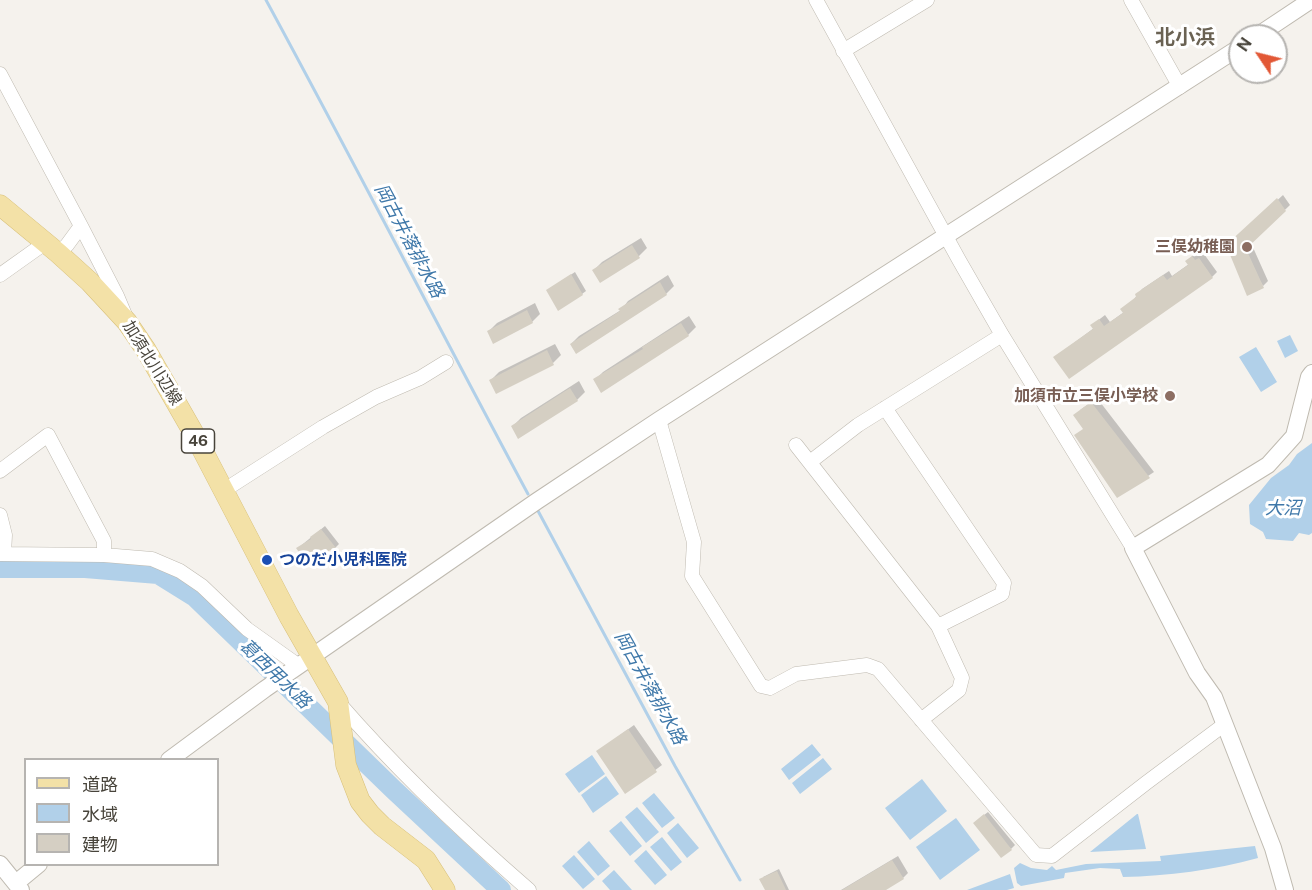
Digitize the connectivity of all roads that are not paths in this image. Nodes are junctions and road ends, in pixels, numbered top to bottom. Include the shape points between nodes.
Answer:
1 (816, 0) edge
2 (1131, 0) edge
3 (1311, 0) edge
4 (919, 2) edge
5 (1275, 24) edge
6 (843, 51) junction
7 (1228, 55) edge
8 (0, 74) edge
9 (1179, 87) junction
10 (0, 205) edge
11 (81, 226) junction
12 (947, 236) junction
13 (51, 248) junction
14 (0, 275) edge
15 (128, 322) junction
16 (1002, 335) junction
17 (446, 362) dead end
18 (1312, 373) edge
19 (885, 408) junction
20 (659, 420) junction
21 (796, 445) dead end
22 (810, 462) junction
23 (0, 471) edge
24 (223, 490) junction
25 (0, 515) edge
26 (1133, 548) junction
27 (2, 554) edge
28 (104, 555) junction
29 (938, 626) junction
30 (306, 662) junction
31 (340, 709) junction
32 (921, 720) junction
33 (1225, 724) junction
34 (170, 758) edge
35 (0, 864) edge
36 (37, 866) edge
37 (18, 887) edge
38 (445, 890) edge
39 (529, 890) edge
40 (1285, 890) edge

1 - 6 street
2 - 9 street
3 - 5 street
4 - 6 street
6 - 12 street
7 - 9 street
8 - 11 street
9 - 12 street
10 - 13 main road, 加須北川辺線 / 46
11 - 13 street via 67,245
11 - 15 street
12 - 16 street
12 - 20 street
13 - 14 street
13 - 15 main road, 加須北川辺線 / 46
15 - 24 main road, 加須北川辺線 / 46
16 - 19 street
16 - 26 street
17 - 24 street via 323,427
18 - 26 street via 1294,436 1268,465
19 - 22 street
19 - 29 street via 1004,583 1002,594
20 - 30 street
20 - 32 street via 694,542 692,576 760,686 770,688 796,674 867,664 878,669
21 - 22 street
22 - 29 street
23 - 28 street via 48,435 104,541
24 - 30 main road, 加須北川辺線 / 46
25 - 27 street via 5,535
26 - 33 street
27 - 28 street
28 - 30 street via 152,559 180,571 257,637
29 - 32 street via 962,678 959,690
30 - 31 main road, 加須北川辺線 / 46
30 - 34 street
31 - 38 main road, 46 via 352,784 370,814 426,860
31 - 39 street via 456,826
32 - 33 street via 1036,855 1052,856
33 - 40 street
35 - 37 street
36 - 37 street

